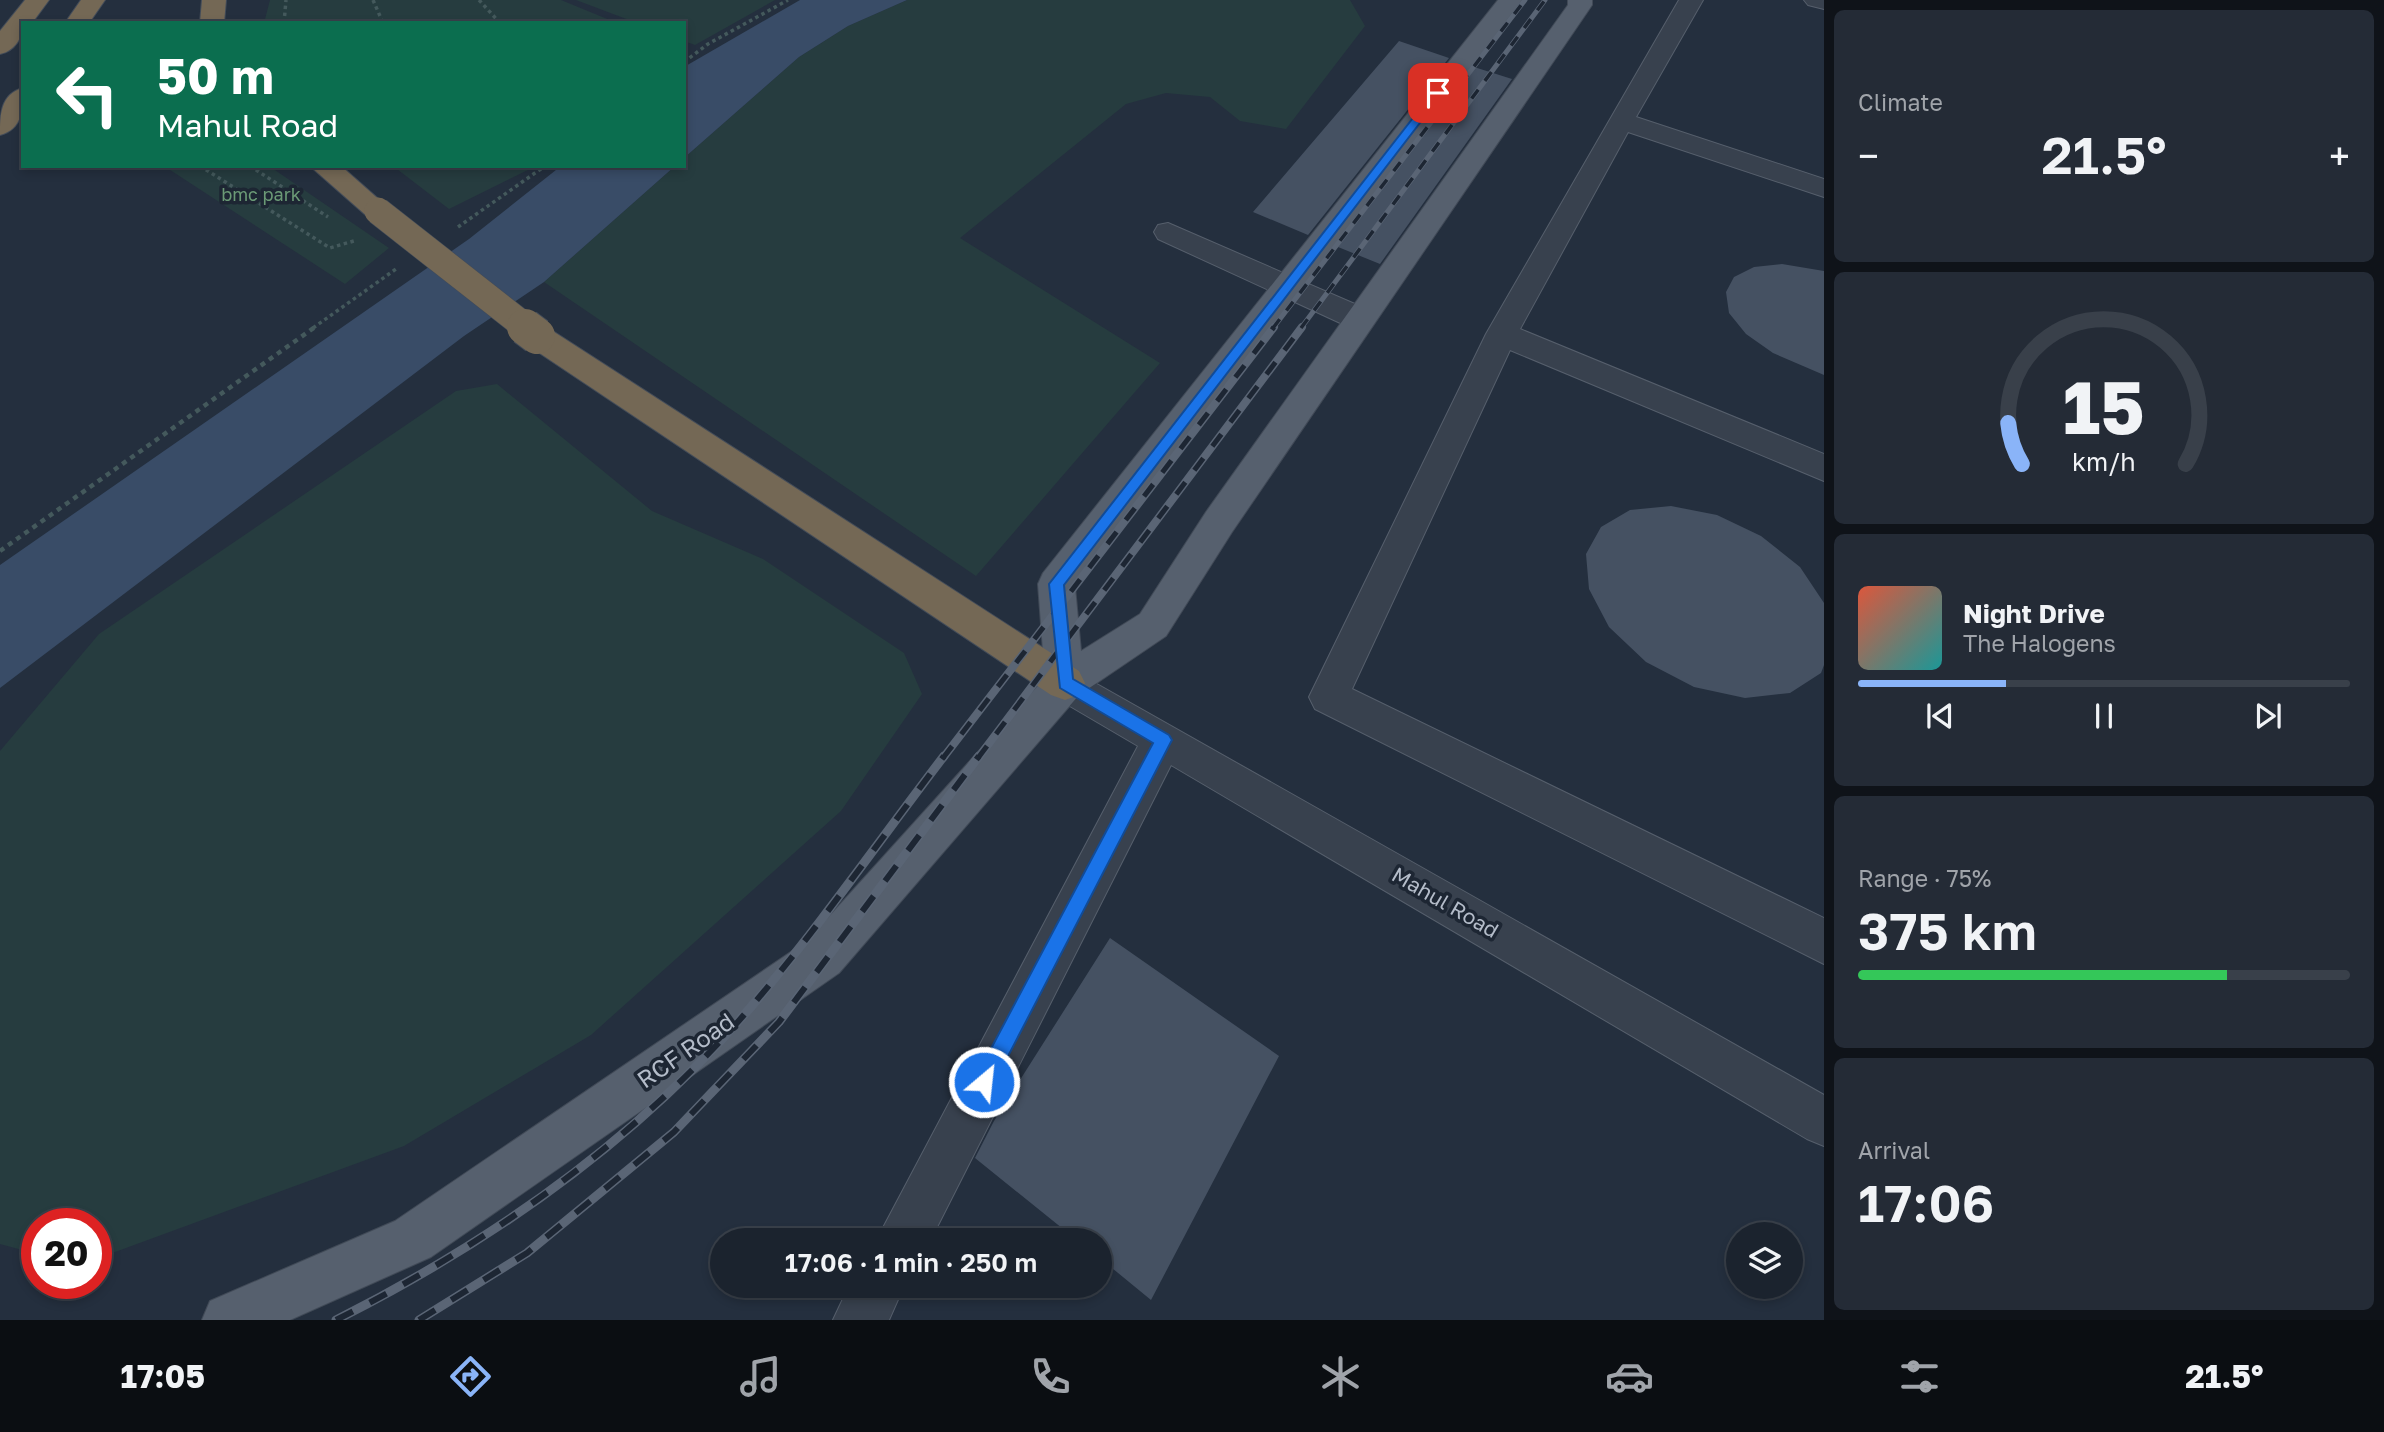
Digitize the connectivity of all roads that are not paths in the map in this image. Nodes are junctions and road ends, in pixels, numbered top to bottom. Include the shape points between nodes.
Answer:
1 (12, 0) edge
2 (37, 0) edge
3 (93, 0) edge
4 (214, 0) edge
5 (1510, 0) edge
6 (1580, 0) edge
7 (1690, 0) edge
8 (1816, 0) edge
9 (1824, 2) edge
10 (0, 11) edge
11 (78, 21) edge
12 (212, 21) edge
13 (0, 47) edge
14 (21, 99) edge
15 (1622, 121) junction
16 (0, 127) edge
17 (326, 168) edge
18 (1824, 188) edge
19 (1168, 232) dead end
20 (1286, 287) junction
21 (1360, 319) junction
22 (1502, 334) junction
23 (1824, 468) edge
24 (1066, 683) junction
25 (1163, 740) junction
26 (1824, 942) edge
27 (1824, 1122) edge
28 (909, 1228) edge
29 (872, 1298) edge
30 (229, 1320) edge
31 (860, 1320) edge

1 - 10 highway
2 - 13 highway
3 - 11 highway
4 - 12 highway
5 - 20 main road
6 - 21 main road, RCF Road
7 - 15 street
8 - 9 street
14 - 16 highway
15 - 18 street
15 - 22 street
17 - 24 highway, bridge via 537,336
19 - 20 street
20 - 21 street
20 - 24 main road via 1056,584
21 - 24 main road, RCF Road via 1153,625
22 - 23 street
22 - 26 street via 1329,697
24 - 25 street, Mahul Road
24 - 30 main road, RCF Road via 823,957 413,1239
25 - 27 street, Mahul Road
25 - 28 street
29 - 31 street

